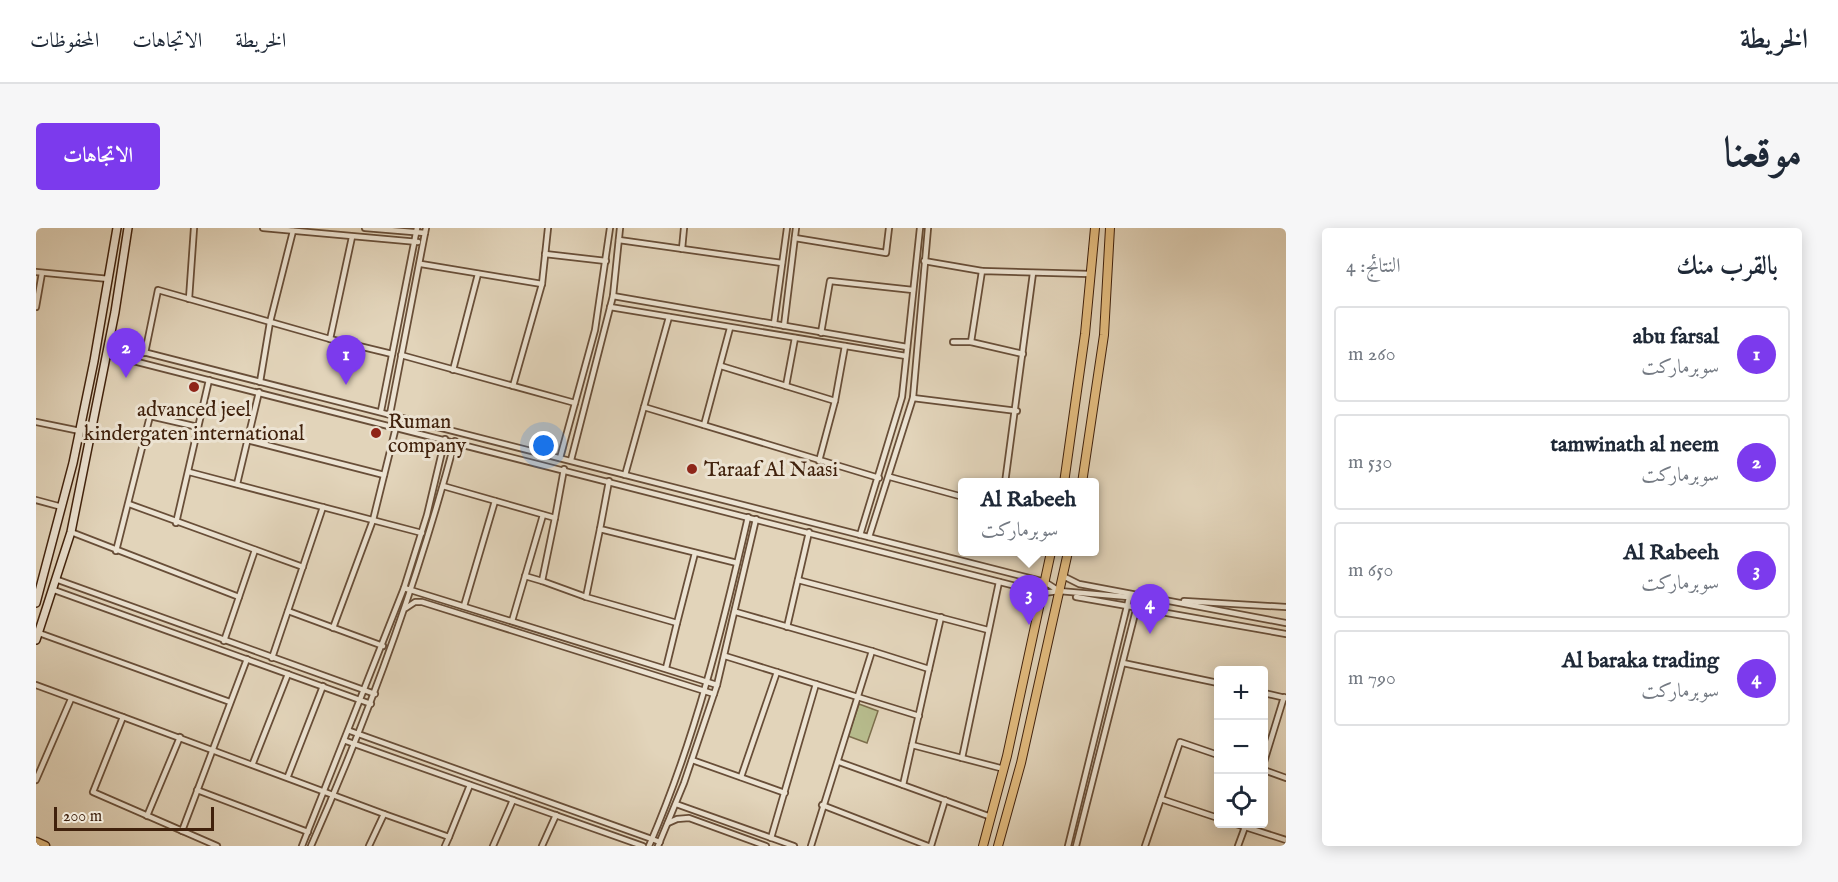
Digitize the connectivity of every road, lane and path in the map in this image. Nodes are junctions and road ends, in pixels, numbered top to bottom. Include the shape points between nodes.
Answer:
1 (117, 228) edge
2 (128, 228) edge
3 (194, 228) edge
4 (263, 228) edge
5 (365, 228) edge
6 (548, 228) edge
7 (610, 228) edge
8 (620, 228) edge
9 (684, 228) edge
10 (787, 228) edge
11 (796, 228) edge
12 (889, 228) edge
13 (920, 228) edge
14 (928, 228) edge
15 (1095, 228) edge
16 (1110, 228) edge
17 (314, 230) edge
18 (416, 230) edge
19 (293, 231) junction
20 (322, 231) edge
21 (426, 231) edge
22 (352, 237) junction
23 (795, 238) junction
24 (619, 240) junction
25 (415, 242) junction
26 (423, 243) junction
27 (681, 249) junction
28 (545, 254) junction
29 (606, 261) junction
30 (924, 261) junction
31 (782, 263) junction
32 (421, 264) junction
33 (982, 271) junction
34 (39, 273) edge
35 (1033, 273) junction
36 (478, 274) junction
37 (1090, 274) junction
38 (109, 279) junction
39 (542, 284) junction
40 (913, 290) junction
41 (613, 296) junction
42 (189, 299) junction
43 (36, 307) edge
44 (610, 307) junction
45 (669, 317) junction
46 (270, 322) junction
47 (774, 324) junction
48 (784, 326) junction
49 (730, 328) junction
50 (821, 333) junction
51 (795, 338) junction
52 (330, 339) junction
53 (953, 342) dead end
54 (971, 342) junction
55 (108, 343) junction
56 (845, 346) junction
57 (907, 347) junction
58 (145, 352) junction
59 (106, 354) junction
60 (392, 354) junction
61 (1023, 354) junction
62 (401, 355) junction
63 (906, 356) junction
64 (721, 366) junction
65 (453, 370) junction
66 (209, 380) junction
67 (260, 382) junction
68 (513, 386) junction
69 (786, 386) junction
70 (259, 392) junction
71 (913, 398) junction
72 (835, 401) junction
73 (575, 403) junction
74 (644, 407) junction
75 (381, 411) junction
76 (1017, 411) junction
77 (390, 414) junction
78 (36, 423) edge
79 (704, 425) junction
80 (198, 427) junction
81 (396, 427) junction
82 (80, 431) junction
83 (445, 439) junction
84 (248, 440) junction
85 (455, 441) junction
86 (560, 458) junction
87 (571, 460) junction
88 (819, 461) junction
89 (564, 469) junction
90 (189, 471) junction
91 (384, 475) junction
92 (625, 475) junction
93 (890, 477) junction
94 (879, 478) junction
95 (1006, 478) edge
96 (1065, 478) edge
97 (1083, 478) edge
98 (609, 481) junction
99 (237, 484) junction
100 (443, 486) junction
101 (958, 496) edge
102 (36, 500) edge
103 (495, 501) junction
104 (129, 504) junction
105 (62, 507) junction
106 (323, 507) junction
107 (543, 514) junction
108 (748, 517) junction
109 (555, 518) junction
110 (756, 519) junction
111 (373, 520) junction
112 (176, 523) junction
113 (600, 529) junction
114 (71, 532) junction
115 (808, 532) junction
116 (422, 533) junction
117 (860, 535) junction
118 (869, 537) junction
119 (255, 550) junction
120 (116, 551) junction
121 (696, 553) junction
122 (1050, 556) edge
123 (1067, 556) edge
124 (737, 563) junction
125 (303, 567) junction
126 (36, 576) edge
127 (525, 576) junction
128 (1063, 576) junction
129 (45, 578) junction
130 (58, 580) junction
131 (798, 580) junction
132 (542, 581) junction
133 (999, 582) junction
134 (1045, 582) junction
135 (39, 587) edge
136 (404, 588) junction
137 (54, 590) junction
138 (411, 590) junction
139 (1059, 591) junction
140 (1043, 593) junction
141 (239, 597) junction
142 (586, 597) junction
143 (1076, 597) dead end
144 (1129, 598) junction
145 (1139, 598) junction
146 (1165, 600) junction
147 (36, 603) edge
148 (464, 606) junction
149 (1127, 606) junction
150 (1286, 607) edge
151 (1137, 608) junction
152 (404, 610) junction
153 (288, 611) junction
154 (736, 612) junction
155 (941, 616) junction
156 (512, 621) junction
157 (677, 623) junction
158 (1286, 623) edge
159 (787, 627) junction
160 (333, 628) junction
161 (988, 630) junction
162 (1286, 634) edge
163 (37, 636) edge
164 (224, 641) junction
165 (383, 646) junction
166 (872, 651) junction
167 (725, 656) junction
168 (272, 658) junction
169 (247, 659) junction
170 (1123, 663) junction
171 (666, 668) junction
172 (929, 669) junction
173 (777, 672) junction
174 (288, 674) junction
175 (708, 682) junction
176 (1214, 682) edge
177 (816, 684) junction
178 (36, 685) edge
179 (717, 685) junction
180 (323, 686) junction
181 (366, 691) junction
182 (705, 691) junction
183 (375, 694) junction
184 (714, 694) junction
185 (1268, 694) edge
186 (858, 697) junction
187 (1285, 698) edge
188 (71, 699) junction
189 (362, 700) junction
190 (230, 702) junction
191 (371, 704) junction
192 (919, 716) junction
193 (123, 717) junction
194 (350, 731) junction
195 (359, 735) junction
196 (180, 737) junction
197 (346, 741) junction
198 (355, 744) junction
199 (912, 745) junction
200 (1268, 747) edge
201 (213, 749) junction
202 (1214, 754) edge
203 (962, 758) junction
204 (692, 760) junction
205 (838, 762) junction
206 (253, 763) junction
207 (1004, 769) junction
208 (1268, 772) edge
209 (288, 777) junction
210 (741, 777) junction
211 (1286, 777) edge
212 (36, 780) edge
213 (470, 785) junction
214 (903, 785) junction
215 (197, 790) junction
216 (325, 791) junction
217 (785, 793) junction
218 (334, 794) junction
219 (1161, 799) junction
220 (513, 800) junction
221 (945, 800) junction
222 (676, 804) junction
223 (822, 805) junction
224 (384, 813) junction
225 (556, 815) junction
226 (147, 816) junction
227 (992, 817) junction
228 (1214, 817) edge
229 (668, 823) junction
230 (1245, 828) edge
231 (1248, 828) edge
232 (182, 831) junction
233 (308, 832) junction
234 (449, 837) junction
235 (771, 838) junction
236 (652, 839) junction
237 (1286, 840) edge
238 (36, 842) edge
239 (659, 844) edge
240 (45, 846) edge
241 (217, 846) edge
242 (302, 846) edge
243 (311, 846) edge
244 (369, 846) edge
245 (445, 846) edge
246 (492, 846) edge
247 (542, 846) edge
248 (643, 846) edge
249 (649, 846) edge
250 (766, 846) edge
251 (794, 846) edge
252 (811, 846) edge
253 (929, 846) edge
254 (983, 846) edge
255 (998, 846) edge
256 (1068, 846) edge
257 (1078, 846) edge
258 (1145, 846) edge
259 (1238, 846) edge

1 - 38 main road
2 - 55 main road
3 - 42 street
4 - 19 street
5 - 18 street
6 - 28 street
7 - 29 street
8 - 24 street
9 - 27 street
10 - 31 street
11 - 23 street
12 - 23 street via 886,253
13 - 40 street
14 - 30 street
15 - 37 main road
16 - 97 main road via 1104,335
17 - 19 street
17 - 20 street
18 - 21 street
18 - 25 street
19 - 46 street
20 - 22 street
21 - 26 street
22 - 25 street
22 - 52 street
23 - 48 street
24 - 27 street
24 - 41 street
25 - 26 street
25 - 60 street
26 - 32 street
27 - 31 street
28 - 29 street
28 - 39 street
29 - 73 street via 595,330
30 - 33 street
30 - 71 street
31 - 47 street
32 - 36 street
32 - 62 street
33 - 35 street
33 - 54 street
34 - 38 street
34 - 43 street
35 - 37 street
35 - 61 street
36 - 39 street
36 - 65 street
37 - 96 main road
38 - 82 main road
39 - 68 street
40 - 50 street via 830,281
40 - 57 street
41 - 44 street
41 - 47 street
42 - 46 street
42 - 58 street via 158,290
44 - 45 street
44 - 87 street
45 - 49 street
45 - 74 street
46 - 52 street
46 - 67 street
47 - 48 street
48 - 50 street
49 - 51 street
49 - 64 street
50 - 57 street
51 - 56 street
51 - 69 street
52 - 60 street
53 - 54 street
54 - 61 street
55 - 58 street
55 - 59 main road
56 - 63 street
56 - 72 street
57 - 63 street
58 - 67 street
59 - 66 street
59 - 114 main road
60 - 75 street
61 - 76 street
62 - 65 street
62 - 77 street
63 - 94 street via 902,397
64 - 69 street
64 - 79 street
65 - 68 street
66 - 70 street
66 - 80 street
67 - 75 street
68 - 73 street
69 - 72 street
70 - 81 street
70 - 84 street
71 - 76 street
71 - 93 street
72 - 88 street
73 - 86 street
74 - 79 street
74 - 92 street
75 - 77 street
76 - 95 street
77 - 86 street
78 - 82 street
79 - 88 street
80 - 90 street
80 - 104 street via 150,416
81 - 83 street
81 - 91 street
82 - 105 main road
83 - 85 street
83 - 116 street
84 - 91 street
84 - 99 street
85 - 89 street
85 - 100 street
86 - 87 street
87 - 92 street
88 - 94 street
89 - 98 street
89 - 109 street
90 - 99 street
90 - 112 street
91 - 111 street
92 - 117 street
93 - 101 street
93 - 118 street
94 - 117 street
98 - 108 street
98 - 113 street
99 - 106 street
100 - 103 street
100 - 138 street
102 - 105 street
103 - 107 street
103 - 148 street
104 - 112 street
104 - 120 street
105 - 129 main road
106 - 111 street
106 - 125 street
107 - 109 street
107 - 127 street
108 - 110 street
108 - 124 street
109 - 132 street
110 - 115 street
110 - 154 street
111 - 116 street
111 - 160 street
112 - 119 street
113 - 121 street
113 - 142 street
114 - 120 street
114 - 130 main road
115 - 131 street
115 - 133 street
116 - 136 street
117 - 118 street
118 - 134 street
119 - 125 street
119 - 141 street
120 - 141 street
121 - 124 street
121 - 157 street
122 - 134 main road
123 - 128 main road
124 - 175 street
125 - 153 street
126 - 129 street
127 - 132 street
127 - 156 street
128 - 139 main road
128 - 146 street via 1078,584
129 - 135 main road
130 - 137 main road
130 - 164 street
131 - 155 street
131 - 159 street
132 - 142 street
133 - 140 street
133 - 161 street
134 - 139 street
134 - 140 main road
135 - 147 main road
136 - 138 street
136 - 165 street
137 - 163 main road
137 - 169 street
138 - 148 street
138 - 152 street
139 - 140 street
139 - 144 street
139 - 255 main road via 1021,763
140 - 207 main road
141 - 164 street
142 - 157 street
143 - 149 street
144 - 145 street
144 - 149 street
145 - 146 street
145 - 151 street
146 - 150 street
146 - 158 street
148 - 156 street
149 - 151 street
149 - 256 street
151 - 162 street
151 - 170 street
152 - 182 street via 422,602
152 - 183 street
153 - 160 street
153 - 168 street
154 - 159 street
154 - 167 street
155 - 161 street
155 - 172 street
156 - 171 street
157 - 171 street
159 - 166 street
160 - 165 street
161 - 203 street
163 - 190 street
164 - 168 street
165 - 181 street
166 - 172 street
166 - 186 street
167 - 173 street
167 - 179 street
168 - 181 street
169 - 174 street
169 - 190 street
170 - 176 street
170 - 257 street
171 - 175 street
172 - 192 street
173 - 177 street
173 - 210 street
174 - 180 street
174 - 206 street
175 - 179 street
175 - 182 street
177 - 186 street
177 - 217 street
178 - 188 street
179 - 184 street
180 - 189 street
180 - 209 street
181 - 183 street
181 - 189 street
182 - 184 street
182 - 236 street via 681,768
183 - 191 street
184 - 204 street
185 - 187 street
186 - 192 street
186 - 205 street
187 - 200 street
188 - 193 street
188 - 212 street
189 - 191 street
189 - 194 street
190 - 201 street
191 - 195 street
192 - 199 street
193 - 196 street
193 - 226 street via 93,792
194 - 195 street
194 - 197 street
195 - 198 street
195 - 236 street
196 - 201 street
196 - 226 street
197 - 198 street
197 - 216 street
198 - 213 street
198 - 218 street
199 - 203 street
199 - 214 street
201 - 206 street
201 - 215 street
202 - 219 street via 1180,742
203 - 207 street
204 - 210 street
204 - 222 street
205 - 214 street
205 - 223 street
206 - 209 street
207 - 227 main road
208 - 211 street
209 - 216 street
210 - 217 street
213 - 220 street
213 - 234 street
214 - 221 street
215 - 232 street
215 - 233 street
216 - 218 street
216 - 233 street
217 - 235 street
218 - 224 street
218 - 243 street
219 - 228 street
219 - 258 street
220 - 225 street
220 - 246 street
221 - 227 street
221 - 253 street
222 - 229 street
222 - 235 street
223 - 252 street
223 - 253 street
224 - 234 street
224 - 244 street
225 - 247 street
225 - 248 street
226 - 232 street
227 - 254 main road
229 - 239 street
229 - 250 street via 689,818
230 - 259 street
231 - 237 street
232 - 241 street
233 - 242 street
234 - 245 street
235 - 251 street
236 - 239 street
236 - 249 street
238 - 240 highway

